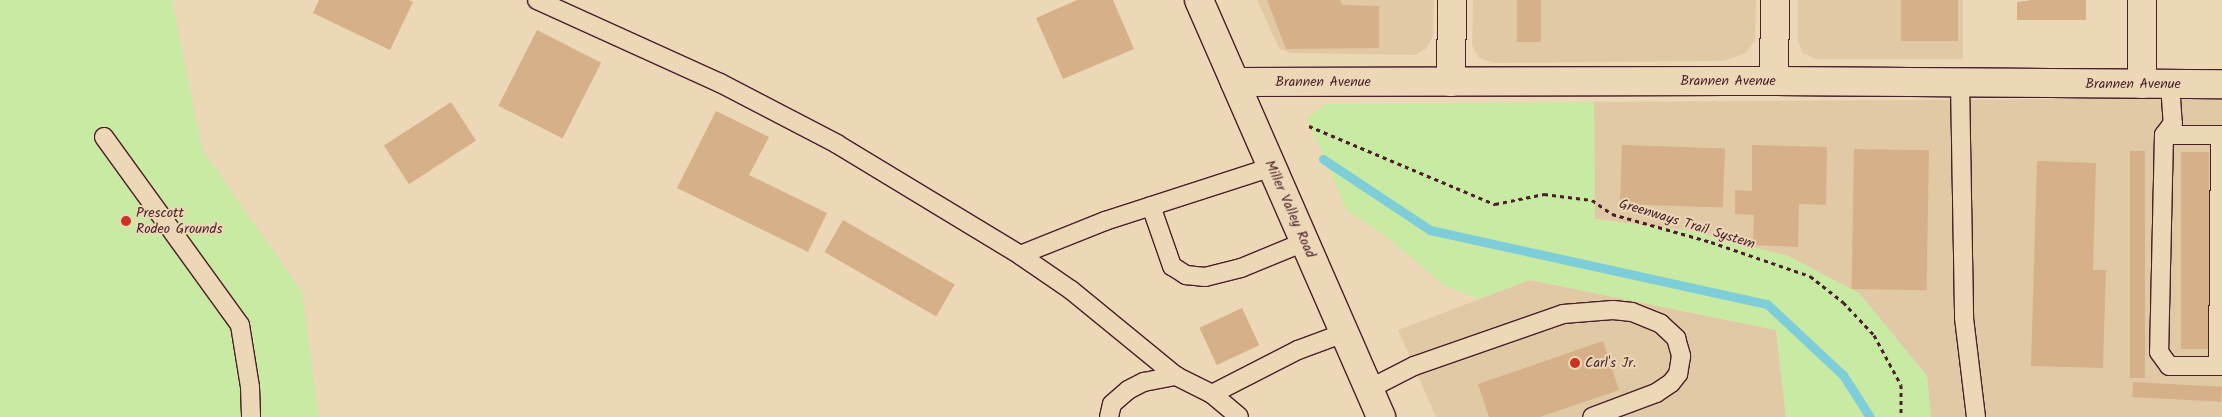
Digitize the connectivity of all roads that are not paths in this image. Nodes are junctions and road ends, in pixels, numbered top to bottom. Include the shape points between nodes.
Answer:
1 (537, 0) edge
2 (1199, 0) edge
3 (1452, 0) edge
4 (1775, 0) edge
5 (2142, 0) edge
6 (1774, 81) junction
7 (1234, 82) junction
8 (1450, 82) junction
9 (1960, 82) junction
10 (2142, 84) junction
11 (2170, 84) junction
12 (2222, 84) edge
13 (2164, 135) junction
14 (2221, 135) edge
15 (104, 137) dead end
16 (1272, 167) junction
17 (1151, 206) junction
18 (1304, 242) junction
19 (1020, 255) junction
20 (1344, 333) junction
21 (2220, 365) edge
22 (1176, 376) junction
23 (1369, 390) junction
24 (1212, 394) junction
25 (250, 417) edge
26 (1109, 417) edge
27 (1239, 417) edge
28 (1381, 417) edge
29 (1592, 417) edge
30 (1976, 417) edge

1 - 19 lane via 720,83 837,144
2 - 7 street, Miller Valley Road
3 - 8 street
4 - 6 street
5 - 10 street
6 - 8 street, Brannen Avenue
6 - 9 street, Brannen Avenue
7 - 8 street, Brannen Avenue
7 - 16 street, Miller Valley Road
9 - 10 street, Brannen Avenue
9 - 30 lane via 1964,318
10 - 11 street, Brannen Avenue
11 - 12 street, Brannen Avenue
11 - 13 lane via 2173,123
13 - 14 lane
13 - 21 lane via 2159,352 2169,366
14 - 21 lane
15 - 25 lane via 240,325 250,387
16 - 17 lane
16 - 18 street, Miller Valley Road
17 - 18 lane via 1172,266 1186,275 1205,277 1241,268
17 - 19 lane
18 - 20 street, Miller Valley Road
19 - 22 lane via 1071,290
20 - 23 street, Miller Valley Road
20 - 24 lane via 1298,350
22 - 24 lane
22 - 26 lane via 1144,382 1128,390 1112,404
23 - 28 street, Miller Valley Road
23 - 29 lane via 1414,366 1563,314 1613,310 1632,312 1661,324 1676,338 1681,356 1678,374 1656,393
24 - 27 lane

